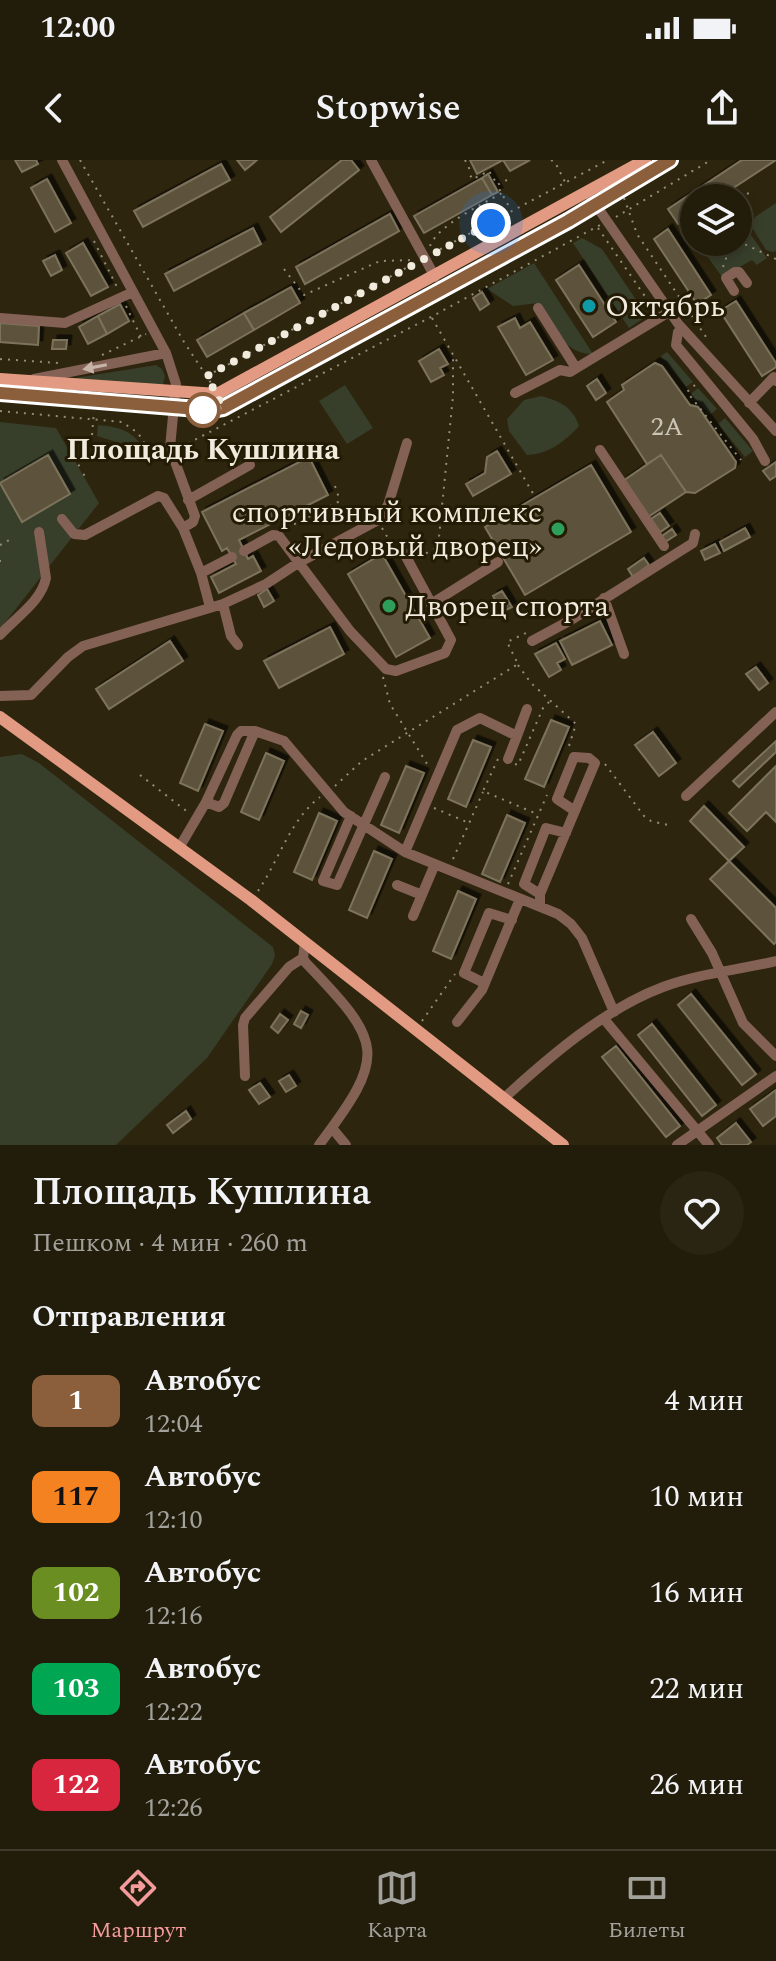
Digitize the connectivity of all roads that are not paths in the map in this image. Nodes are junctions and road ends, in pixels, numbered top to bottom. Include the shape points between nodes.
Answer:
1 (62, 160) edge
2 (371, 160) edge
3 (645, 160) edge
4 (670, 160) edge
5 (588, 193) junction
6 (596, 205) junction
7 (435, 277) junction
8 (747, 283) dead end
9 (734, 291) dead end
10 (133, 292) junction
11 (538, 308) dead end
12 (664, 315) junction
13 (0, 318) edge
14 (683, 329) junction
15 (166, 353) junction
16 (576, 368) junction
17 (0, 379) edge
18 (24, 381) junction
19 (776, 381) edge
20 (0, 393) edge
21 (176, 393) junction
22 (515, 393) dead end
23 (749, 403) junction
24 (173, 407) junction
25 (775, 428) edge
26 (407, 443) dead end
27 (600, 450) dead end
28 (765, 461) dead end
29 (250, 465) dead end
30 (188, 500) junction
31 (62, 519) dead end
32 (183, 528) junction
33 (39, 532) dead end
34 (695, 534) dead end
35 (664, 546) dead end
36 (244, 551) dead end
37 (403, 556) road end
38 (232, 557) dead end
39 (498, 562) dead end
40 (298, 563) junction
41 (201, 573) junction
42 (604, 598) junction
43 (223, 604) junction
44 (431, 604) junction
45 (210, 607) junction
46 (0, 635) edge
47 (530, 636) road end
48 (238, 645) dead end
49 (624, 654) dead end
50 (0, 696) edge
51 (527, 709) dead end
52 (776, 712) edge
53 (0, 717) edge
54 (255, 731) junction
55 (517, 736) junction
56 (504, 758) road end
57 (385, 777) dead end
58 (686, 796) dead end
59 (206, 802) junction
60 (575, 811) junction
61 (351, 816) junction
62 (364, 825) junction
63 (566, 833) junction
64 (179, 848) junction
65 (405, 852) junction
66 (435, 864) junction
67 (397, 885) dead end
68 (540, 894) junction
69 (422, 895) junction
70 (520, 899) junction
71 (540, 906) junction
72 (413, 916) dead end
73 (691, 919) dead end
74 (512, 920) junction
75 (305, 942) junction
76 (303, 958) junction
77 (776, 961) edge
78 (722, 974) junction
79 (484, 983) junction
80 (614, 1012) junction
81 (604, 1019) junction
82 (457, 1022) dead end
83 (776, 1056) edge
84 (245, 1076) dead end
85 (776, 1076) edge
86 (503, 1099) junction
87 (332, 1128) junction
88 (698, 1130) junction
89 (319, 1145) edge
90 (346, 1145) edge
91 (563, 1145) edge
92 (677, 1145) edge
93 (709, 1145) edge

1 - 10 street
2 - 7 street
3 - 5 main road
4 - 6 main road
5 - 6 street
5 - 7 main road
6 - 12 street via 602,224
6 - 24 main road via 223,408
7 - 21 main road via 217,394
8 - 9 street via 735,272 726,278
10 - 13 street via 65,323
10 - 15 street
11 - 16 street
12 - 14 street
12 - 16 street
14 - 23 street
14 - 28 street via 676,345
15 -> 18 street
15 - 21 street
16 - 22 street via 560,370
17 - 18 main road
18 - 21 main road
19 - 23 street via 774,377
20 - 24 main road
21 - 24 street
23 - 25 street
24 - 30 street via 172,452
26 - 40 street via 381,518
27 - 35 street
29 - 30 street
30 - 32 street via 195,516
31 - 32 street via 74,534 85,535 158,496
32 - 41 street
33 - 46 street via 45,585
34 - 42 street via 693,543
36 - 40 street via 273,535 283,540
37 - 44 street
38 - 41 street
39 - 44 street
40 - 43 street
40 - 44 street via 386,669 396,671 445,653 451,640
41 - 45 street
42 - 47 street via 571,620
42 - 49 street
43 - 45 street
43 - 48 street
45 - 50 street via 83,646 31,695
51 - 55 street
52 - 58 street
53 - 64 main road
54 - 59 street via 237,735
54 - 59 street via 224,803 219,807
54 - 61 street via 284,741
55 - 56 street
55 - 65 street via 480,718 457,730
57 - 62 street
59 - 64 street
60 - 60 street via 557,799 574,757 589,758 595,763
60 - 63 street
61 - 62 street
61 - 62 street via 323,881 337,885
62 - 65 street
63 - 68 street
63 - 68 street via 546,828 524,884
64 - 75 main road
65 - 66 street
66 - 69 street
66 - 70 street
67 - 69 street
68 - 71 street
69 - 72 street
70 - 71 street
70 - 74 street
71 - 80 street via 571,924 582,938
73 - 78 street
74 - 79 street
74 - 79 street via 489,913 464,973
75 - 76 street
75 - 86 main road
76 - 84 street via 245,1018
76 - 87 street via 348,1006 369,1046 364,1074
77 - 78 street
78 - 80 street via 661,987
78 - 83 street via 743,1023
79 - 82 street
80 - 81 street
81 - 86 street via 548,1058
81 - 88 street
85 - 88 street
86 - 91 main road
87 - 89 street
87 - 90 street
88 - 92 street
88 - 93 street

